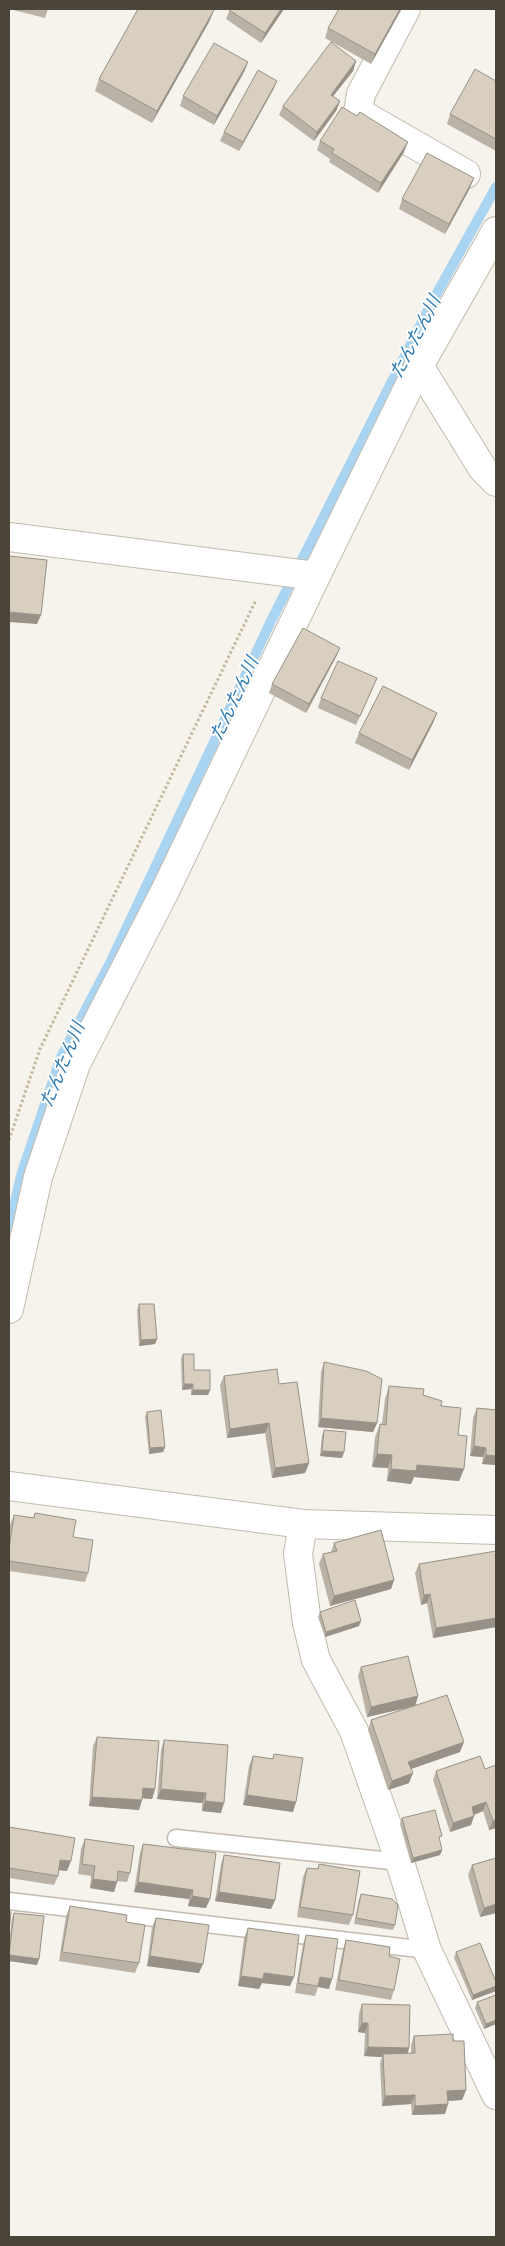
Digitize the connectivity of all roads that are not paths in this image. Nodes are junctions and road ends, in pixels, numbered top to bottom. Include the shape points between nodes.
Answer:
1 (406, 9) edge
2 (466, 174) edge
3 (496, 231) edge
4 (487, 267) edge
5 (419, 366) junction
6 (496, 482) edge
7 (9, 537) edge
8 (316, 576) junction
9 (9, 1309) edge
10 (9, 1486) edge
11 (303, 1524) junction
12 (496, 1530) edge
13 (176, 1838) dead end
14 (400, 1862) junction
15 (9, 1900) edge
16 (427, 1950) junction
17 (496, 2095) edge

1 - 2 street via 361,94 358,112
3 - 4 street
4 - 5 street
5 - 6 street via 483,469
5 - 8 street
7 - 8 street
8 - 9 street via 165,891 76,1064 38,1177
10 - 11 street
11 - 12 street
11 - 14 street via 298,1554 307,1623 316,1660 354,1731
13 - 14 lane
14 - 16 street
15 - 16 lane
16 - 17 street

